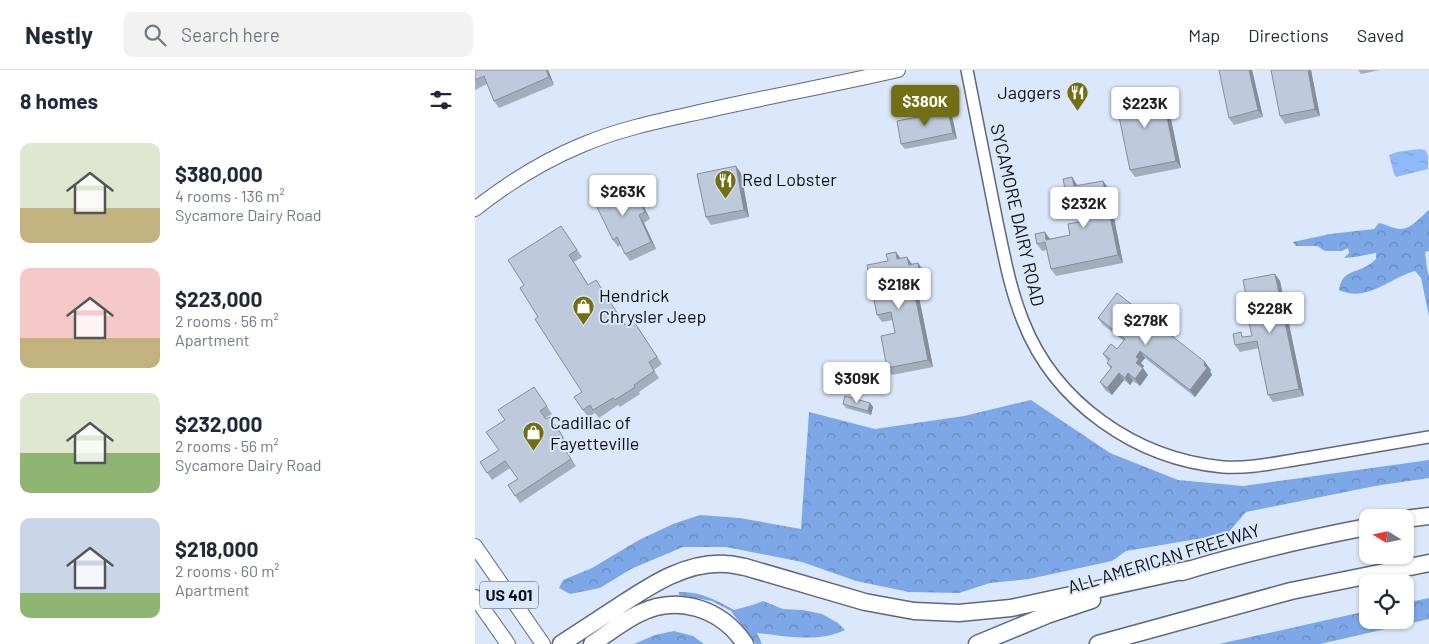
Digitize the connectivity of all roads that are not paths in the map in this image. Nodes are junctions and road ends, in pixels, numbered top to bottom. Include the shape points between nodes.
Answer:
1 (898, 70) edge
2 (967, 70) edge
3 (475, 209) edge
4 (1429, 437) edge
5 (1429, 516) edge
6 (1414, 518) edge
7 (1359, 529) edge
8 (475, 546) edge
9 (1429, 564) edge
10 (1191, 569) junction
11 (475, 597) edge
12 (1230, 607) junction
13 (624, 623) junction
14 (508, 644) edge
15 (543, 644) edge
16 (561, 644) edge
17 (593, 644) edge
18 (607, 644) edge
19 (745, 644) edge
20 (977, 644) edge
21 (1098, 644) edge
22 (1139, 644) edge

1 - 3 main road via 730,104 616,132 550,160
2 - 4 street, SYCAMORE DAIRY ROAD via 1010,281 1023,322 1051,371 1088,410 1118,432 1152,450 1187,461 1225,467 1267,464
5 - 6 highway
7 - 10 highway, ALL AMERICAN FREEWAY via 1229,557
8 - 15 main road, US 401
9 - 12 highway via 1291,591
10 - 16 highway via 1011,608 959,613 914,611 875,604 745,567 709,565 663,579
10 - 20 highway, ALL AMERICAN FREEWAY via 1095,598
11 - 14 main road, US 401
12 - 21 highway
12 - 22 highway
13 - 17 highway
13 - 18 highway
13 - 19 highway via 660,606 690,606 718,616

